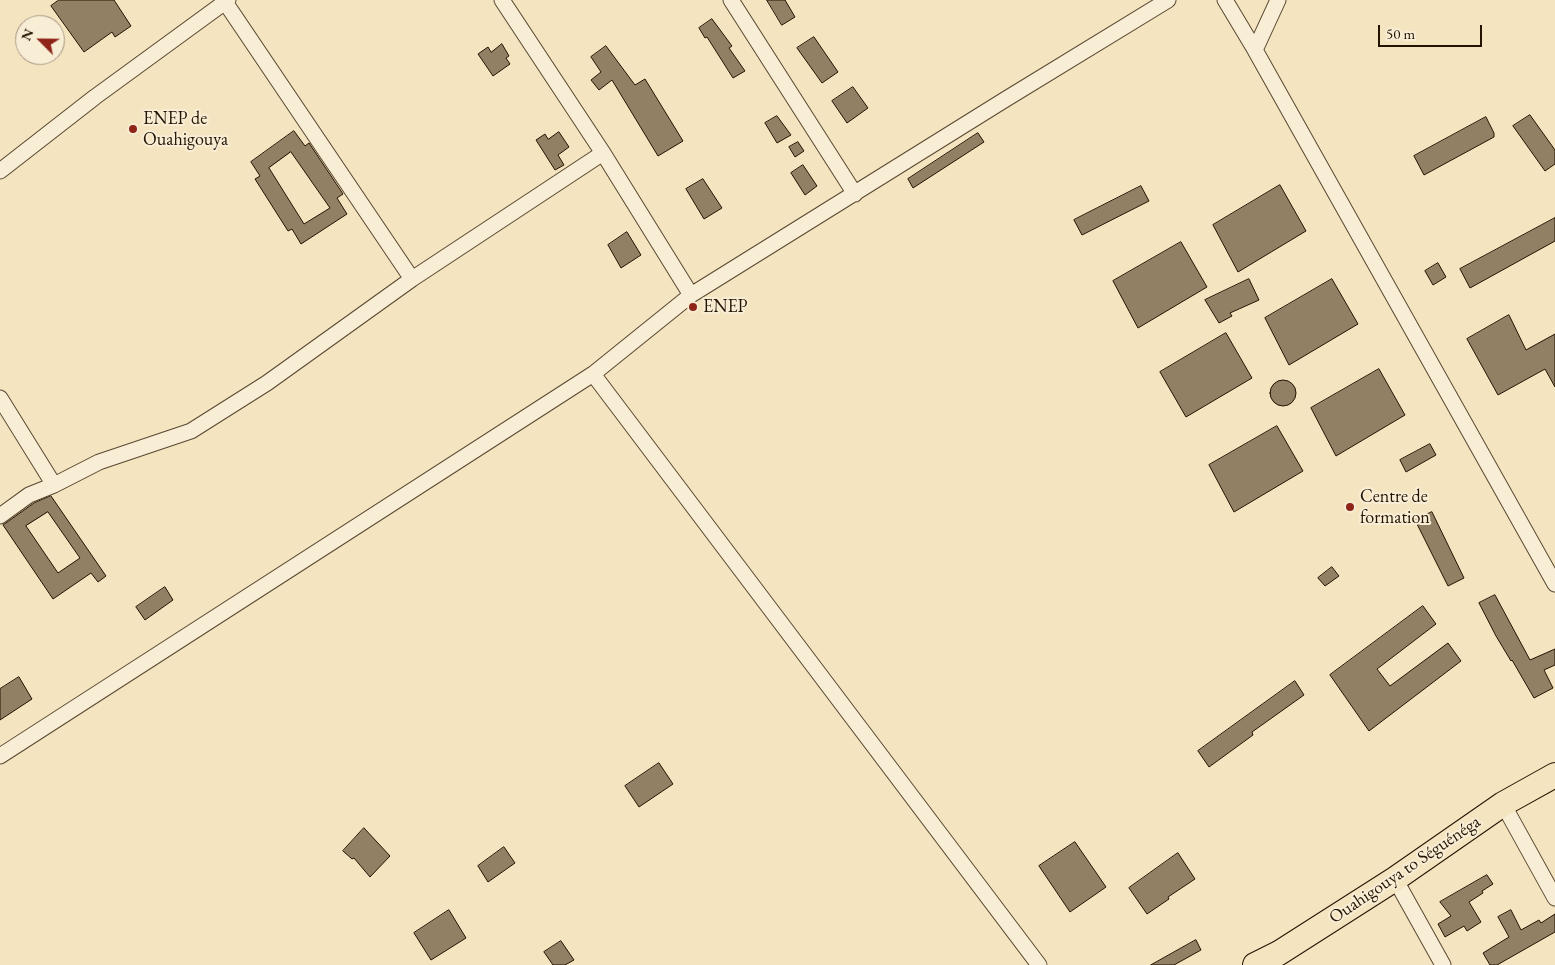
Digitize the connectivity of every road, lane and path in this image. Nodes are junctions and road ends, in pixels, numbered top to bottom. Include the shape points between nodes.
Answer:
1 (502, 0) edge
2 (731, 0) edge
3 (1168, 0) edge
4 (1225, 0) edge
5 (1278, 0) edge
6 (226, 1) edge
7 (1255, 50) junction
8 (603, 153) junction
9 (0, 171) edge
10 (856, 194) junction
11 (412, 279) junction
12 (692, 295) junction
13 (593, 374) junction
14 (0, 398) edge
15 (54, 485) junction
16 (0, 516) edge
17 (1555, 584) edge
18 (0, 756) edge
19 (1555, 775) edge
20 (1503, 804) junction
21 (1395, 879) junction
22 (1555, 898) edge
23 (1282, 959) edge
24 (1039, 965) edge
25 (1255, 965) edge
26 (1443, 965) edge

1 - 8 street
2 - 10 street
3 - 10 street
4 - 7 street
5 - 7 street
6 - 9 street
6 - 11 street
7 - 17 street
8 - 11 street
8 - 12 street
10 - 12 street
11 - 15 street via 267,383 191,431 99,462
12 - 13 street
13 - 18 street
13 - 24 street
14 - 15 street
15 - 16 street via 29,495
19 - 20 main road, Ouahigouya to Séguénéga
20 - 21 main road, Ouahigouya to Séguénéga
20 - 22 street
21 - 23 main road, Ouahigouya to Séguénéga
21 - 26 street
23 - 25 main road, Ouahigouya to Séguénéga

